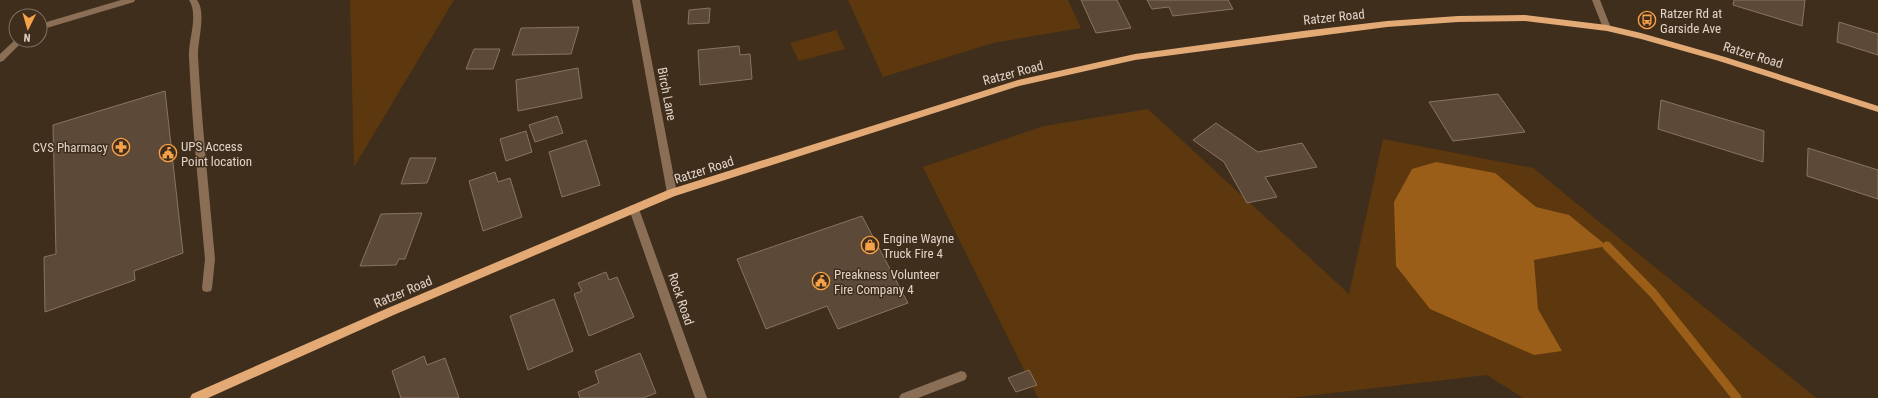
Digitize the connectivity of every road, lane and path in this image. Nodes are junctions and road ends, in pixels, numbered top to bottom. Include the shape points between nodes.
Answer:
1 (131, 0) edge
2 (193, 0) edge
3 (636, 0) edge
4 (1596, 0) edge
5 (48, 25) edge
6 (1607, 28) junction
7 (12, 48) edge
8 (0, 59) edge
9 (1878, 108) edge
10 (672, 193) junction
11 (634, 208) junction
12 (207, 288) dead end
13 (961, 376) dead end
14 (196, 398) edge
15 (701, 398) edge
16 (905, 398) edge

1 - 5 street
2 - 12 street via 197,12 192,55 210,259
3 - 10 street, Birch Lane
4 - 6 street
6 - 9 main road, Ratzer Road via 1722,59
6 - 10 main road, Ratzer Road via 1525,18 1458,19 1387,24 1135,57 1018,83
7 - 8 street
10 - 11 main road, Ratzer Road
11 - 14 main road, Ratzer Road
11 - 15 street, Rock Road
13 - 16 street

